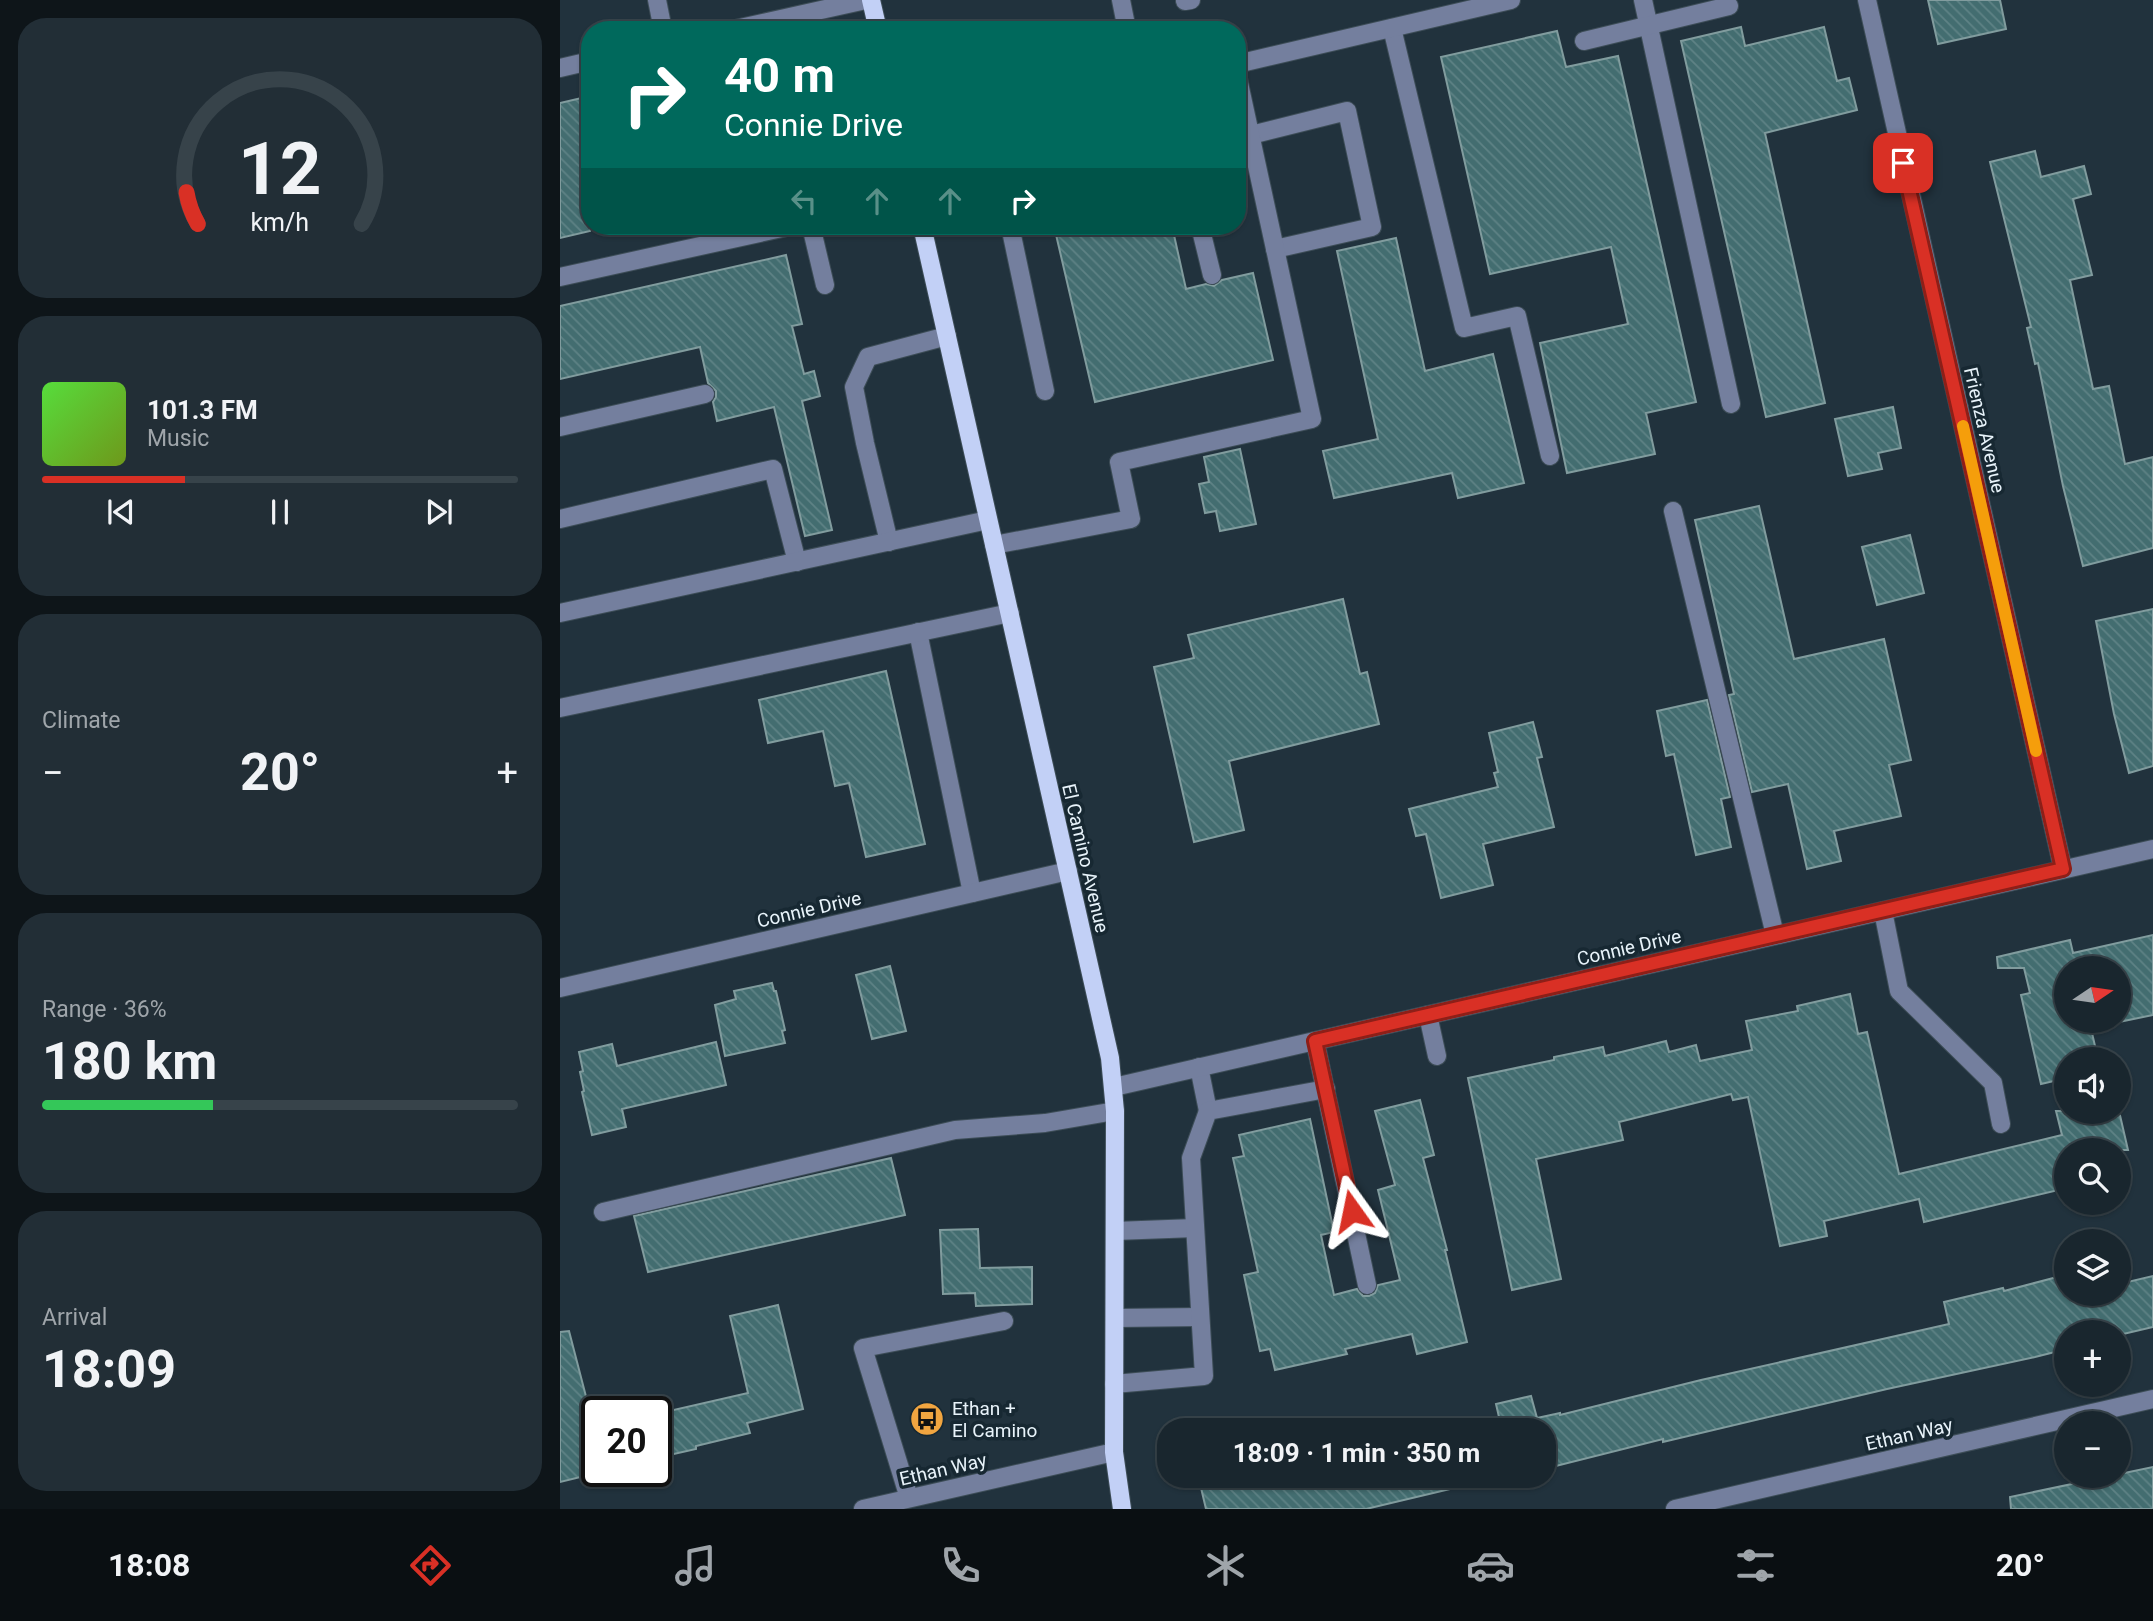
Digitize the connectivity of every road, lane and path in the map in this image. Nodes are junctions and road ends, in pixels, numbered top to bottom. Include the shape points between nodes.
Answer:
1 (657, 0) edge
2 (869, 0) edge
3 (1121, 0) edge
4 (1511, 0) edge
5 (1643, 0) edge
6 (1867, 0) edge
7 (1729, 6) dead end
8 (661, 21) edge
9 (772, 21) edge
10 (875, 21) edge
11 (1125, 21) edge
12 (1648, 25) junction
13 (1392, 28) junction
14 (1584, 41) dead end
15 (1246, 62) edge
16 (581, 63) edge
17 (560, 68) edge
18 (1246, 113) edge
19 (1251, 135) junction
20 (750, 235) edge
21 (813, 235) edge
22 (924, 235) edge
23 (1012, 235) edge
24 (1202, 235) edge
25 (1275, 249) junction
26 (1212, 275) dead end
27 (560, 277) edge
28 (825, 285) dead end
29 (947, 335) junction
30 (1045, 391) dead end
31 (705, 394) dead end
32 (1731, 404) dead end
33 (560, 427) edge
34 (1550, 456) dead end
35 (1673, 511) dead end
36 (560, 519) edge
37 (988, 520) junction
38 (889, 542) junction
39 (994, 545) junction
40 (797, 562) junction
41 (1010, 613) junction
42 (560, 614) edge
43 (918, 632) junction
44 (560, 708) edge
45 (2153, 849) edge
46 (2063, 869) junction
47 (1068, 871) junction
48 (972, 893) junction
49 (1883, 911) junction
50 (1775, 935) junction
51 (560, 988) edge
52 (1428, 1015) junction
53 (1315, 1041) junction
54 (1437, 1056) dead end
55 (1199, 1067) junction
56 (1114, 1087) junction
57 (1326, 1089) junction
58 (1115, 1111) junction
59 (1208, 1111) junction
60 (2001, 1125) dead end
61 (603, 1212) dead end
62 (1195, 1228) junction
63 (1115, 1231) junction
64 (1367, 1285) dead end
65 (1200, 1317) junction
66 (1115, 1318) junction
67 (1004, 1321) dead end
68 (1114, 1384) junction
69 (2153, 1399) edge
70 (1114, 1452) junction
71 (909, 1498) junction
72 (863, 1509) edge
73 (1122, 1509) edge
74 (1675, 1509) edge

1 - 8 street
2 - 9 street
2 - 10 main road
3 - 11 street
4 - 13 street
5 - 12 street
6 - 46 street, Frienza Avenue
7 - 12 street
12 - 14 street
12 - 32 street
13 - 15 street
13 - 34 street via 1464,328 1517,316
16 - 17 street
18 - 19 street
19 - 25 street
19 - 25 street via 1347,111 1372,227
20 - 27 street
21 - 28 street
22 - 29 main road, El Camino Avenue
23 - 30 street
24 - 26 street
25 - 39 street via 1312,419 1119,462 1131,519
29 - 37 main road, El Camino Avenue
29 - 38 street via 868,357 854,387
31 - 33 street
35 - 50 street
36 - 40 street via 772,469
37 - 38 street
37 - 39 main road, El Camino Avenue
38 - 40 street
39 - 41 main road, El Camino Avenue
40 - 42 street
41 - 43 street
41 - 47 main road, El Camino Avenue
43 - 44 street
43 - 48 street
45 - 46 street, Connie Drive
46 - 49 street, Connie Drive
47 - 48 street, Connie Drive
47 - 56 main road, El Camino Avenue
48 - 51 street, Connie Drive
49 - 50 street, Connie Drive
49 - 60 street via 1899,991 1993,1083
50 - 52 street, Connie Drive
52 - 53 street, Connie Drive
52 - 54 street
53 - 55 street, Connie Drive
53 - 57 street
55 - 56 street, Connie Drive
55 - 59 street
56 - 58 main road, El Camino Avenue
57 - 59 street
57 - 64 street
58 - 61 street via 1045,1124 955,1130
58 - 63 main road, El Camino Avenue
59 - 62 street via 1191,1158
62 - 63 street
62 - 65 street
63 - 66 main road, El Camino Avenue
65 - 66 street
65 - 68 street via 1204,1376
66 - 68 main road, El Camino Avenue
67 - 71 street via 863,1348
68 - 70 main road, El Camino Avenue
69 - 74 street, Ethan Way
70 - 71 street, Ethan Way
70 - 73 main road, El Camino Avenue
71 - 72 street, Ethan Way

